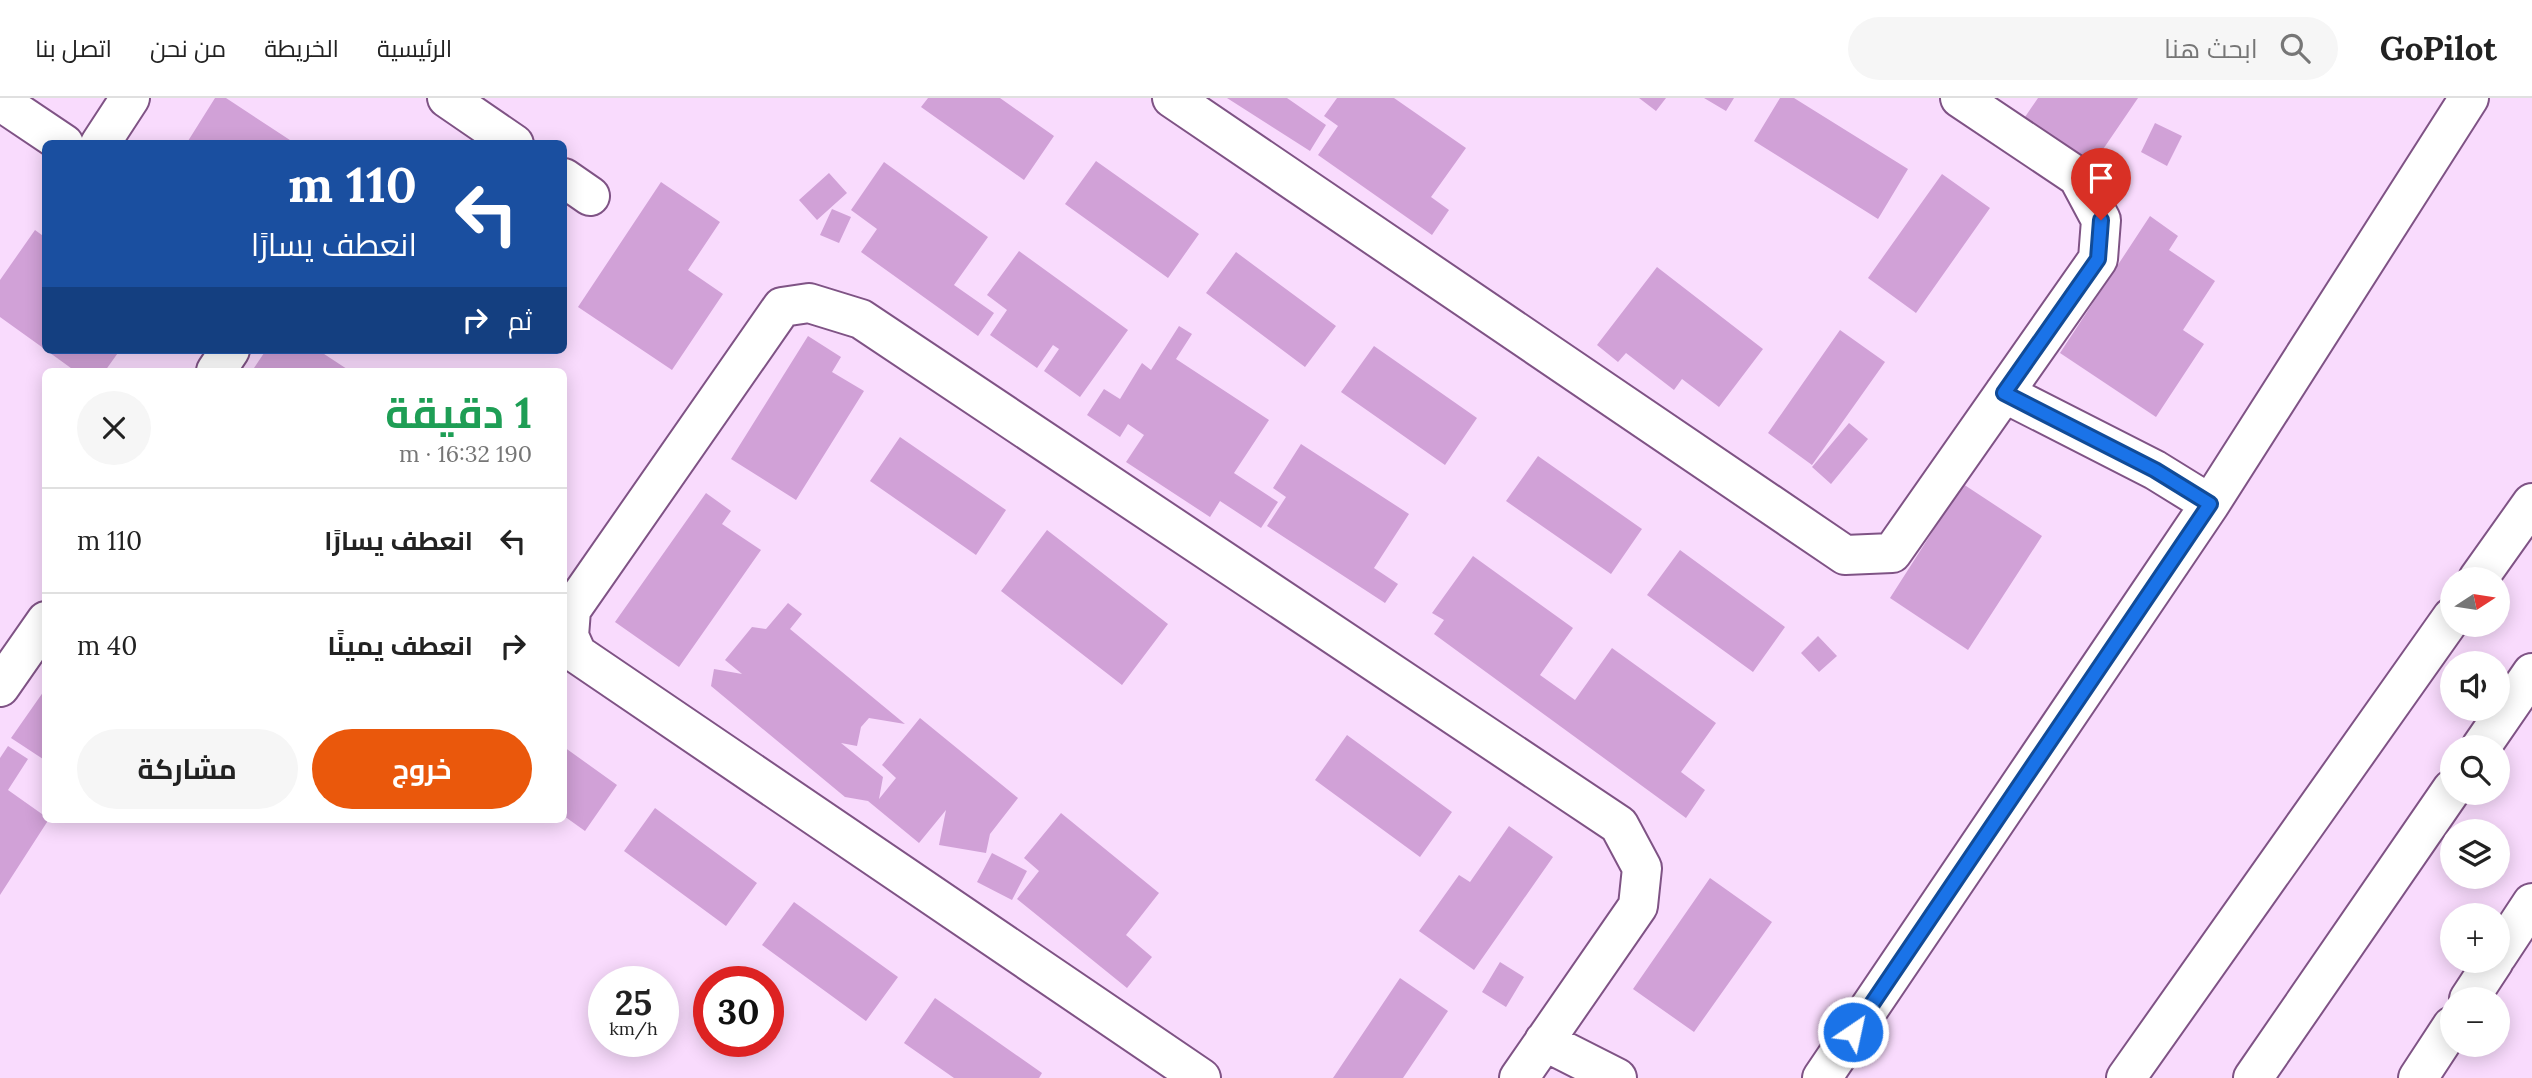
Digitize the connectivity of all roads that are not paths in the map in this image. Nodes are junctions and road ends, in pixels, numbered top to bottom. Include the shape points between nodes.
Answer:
1 (130, 98) edge
2 (447, 98) edge
3 (1172, 98) edge
4 (1960, 98) edge
5 (2469, 98) edge
6 (0, 101) edge
7 (58, 140) edge
8 (103, 140) edge
9 (508, 140) edge
10 (2004, 393) junction
11 (2532, 503) edge
12 (2210, 504) junction
13 (2487, 567) edge
14 (42, 627) edge
15 (2440, 634) edge
16 (2532, 673) edge
17 (0, 687) edge
18 (2489, 735) edge
19 (2441, 805) edge
20 (2532, 903) edge
21 (2510, 936) edge
22 (1544, 1041) junction
23 (2440, 1044) edge
24 (1201, 1078) edge
25 (1519, 1078) edge
26 (1617, 1078) edge
27 (1822, 1078) edge
28 (2126, 1078) edge
29 (2253, 1078) edge
30 (2418, 1078) edge

1 - 8 street
2 - 9 street
3 - 10 street via 1845,555 1892,554
4 - 10 street via 2078,177 2101,220 2098,259
5 - 12 street
6 - 7 street
10 - 12 street via 2155,470
11 - 13 street
12 - 27 street
14 - 17 street
15 - 28 street
16 - 18 street
19 - 29 street
20 - 21 street
22 - 24 street via 1638,906 1643,868 1619,825 860,319 809,303 782,307 571,610 569,636 577,654
22 - 25 street
22 - 26 street
23 - 30 street

